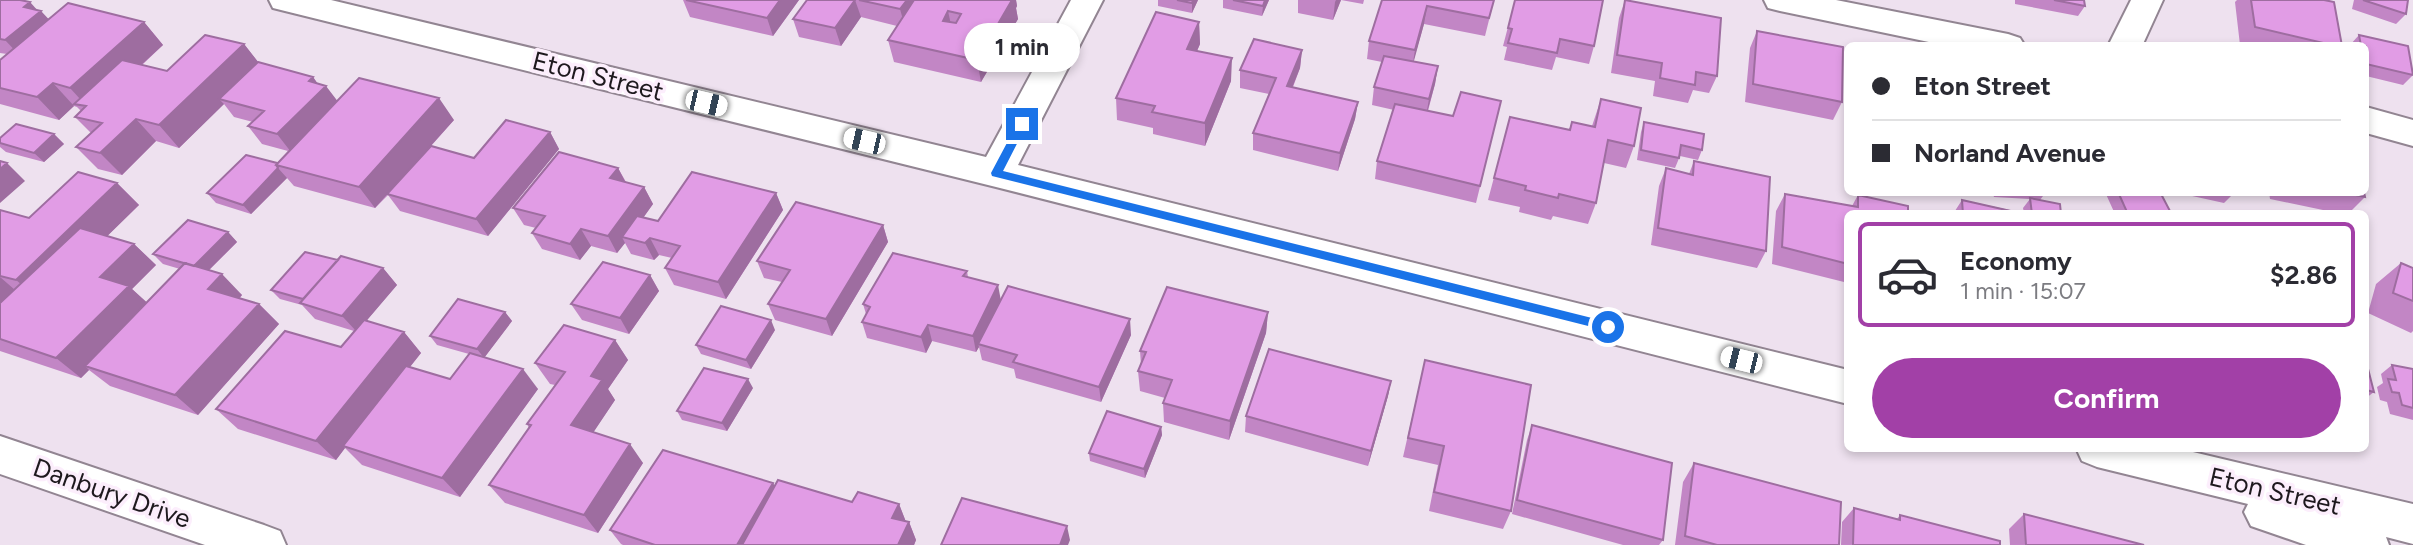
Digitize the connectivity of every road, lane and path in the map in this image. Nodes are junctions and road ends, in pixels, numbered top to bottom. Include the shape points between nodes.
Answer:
1 (285, 0) edge
2 (1087, 0) edge
3 (1780, 0) edge
4 (2147, 0) edge
5 (1988, 42) edge
6 (2127, 42) edge
7 (2369, 121) edge
8 (2413, 133) edge
9 (996, 173) junction
10 (1844, 386) edge
11 (2087, 452) edge
12 (2113, 452) edge
13 (0, 455) edge
14 (2413, 524) edge
15 (264, 545) edge
16 (2367, 545) edge

1 - 9 street, Eton Street
2 - 9 street
3 - 5 street
4 - 6 street
7 - 8 street
9 - 10 street, Eton Street
11 - 16 street, Eton Street
12 - 14 street, Eton Street
13 - 15 street, Danbury Drive

